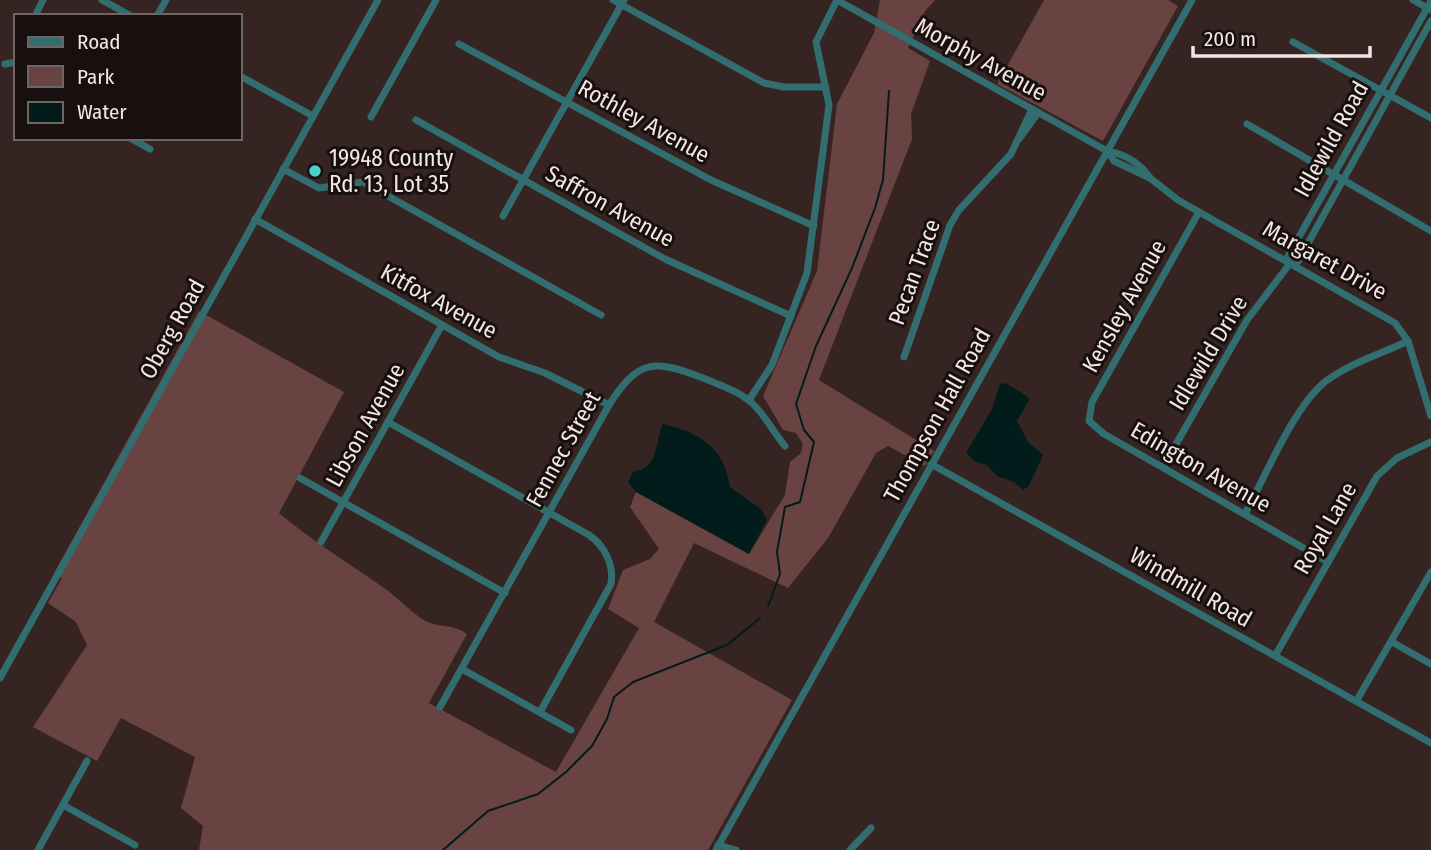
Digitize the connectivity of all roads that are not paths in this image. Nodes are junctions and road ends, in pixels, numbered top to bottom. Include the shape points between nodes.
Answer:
1 (102, 0) edge
2 (378, 0) edge
3 (436, 0) edge
4 (613, 0) edge
5 (837, 0) edge
6 (1192, 0) edge
7 (1413, 0) edge
8 (623, 2) edge
9 (1430, 6) edge
10 (127, 14) edge
11 (1431, 21) edge
12 (1293, 42) dead end
13 (459, 44) dead end
14 (14, 62) edge
15 (5, 64) dead end
16 (242, 77) edge
17 (826, 87) junction
18 (1380, 90) junction
19 (1391, 96) junction
20 (566, 99) junction
21 (1035, 111) junction
22 (313, 116) junction
23 (371, 117) dead end
24 (1431, 118) edge
25 (416, 120) dead end
26 (1247, 124) dead end
27 (134, 140) edge
28 (150, 149) dead end
29 (1107, 151) junction
30 (283, 169) junction
31 (1331, 175) junction
32 (522, 179) junction
33 (1343, 181) junction
34 (1199, 212) junction
35 (503, 216) dead end
36 (255, 219) junction
37 (814, 226) junction
38 (1431, 231) edge
39 (1291, 262) junction
40 (601, 315) dead end
41 (791, 316) junction
42 (442, 325) junction
43 (1408, 341) junction
44 (643, 356) dead end
45 (904, 357) dead end
46 (646, 366) junction
47 (749, 400) junction
48 (609, 405) junction
49 (1431, 416) edge
50 (1089, 421) joint
51 (388, 422) junction
52 (1431, 442) edge
53 (785, 446) dead end
54 (931, 464) junction
55 (1163, 467) junction
56 (300, 478) dead end
57 (344, 503) junction
58 (550, 513) junction
59 (1245, 513) junction
60 (321, 542) dead end
61 (1328, 562) junction
62 (1431, 572) edge
63 (505, 593) junction
64 (1392, 642) junction
65 (1275, 656) junction
66 (1431, 664) edge
67 (462, 669) junction
68 (0, 678) edge
69 (1357, 700) junction
70 (440, 707) dead end
71 (540, 712) junction
72 (571, 730) dead end
73 (1431, 743) edge
74 (87, 761) dead end
75 (63, 805) junction
76 (871, 828) dead end
77 (135, 845) dead end
78 (720, 848) edge
79 (38, 850) edge
80 (736, 850) edge
81 (850, 850) edge

1 - 10 street
2 - 22 street, Oberg Road
3 - 23 street
4 - 8 street
5 - 17 street via 816,42
5 - 21 street, Morphy Avenue
6 - 29 street, Thompson Hall Road
7 - 9 street
8 - 17 street via 765,83
8 - 20 street
9 - 18 street, Idlewild Road
11 - 19 street
12 - 18 street
13 - 20 street, Rothley Avenue
14 - 15 street
16 - 22 street
17 - 37 street via 829,105
18 - 19 street
18 - 31 street, Idlewild Road
19 - 24 street
19 - 33 street
20 - 32 street
20 - 37 street, Rothley Avenue via 710,180
21 - 29 street, Morphy Avenue
21 - 45 street, Pecan Trace via 999,170 950,225
22 - 30 street, Oberg Road
25 - 32 street, Saffron Avenue
26 - 31 street
27 - 28 street
29 - 34 street, Margaret Drive via 1114,161 1150,178
29 - 54 street, Thompson Hall Road
30 - 36 street, Oberg Road
30 - 40 street via 319,188 363,182
31 - 33 street
31 - 39 street, Idlewild Road
32 - 35 street
32 - 41 street, Saffron Avenue via 696,275
33 - 38 street
33 - 39 street
34 - 39 street, Margaret Drive
34 - 50 street, Kensley Avenue via 1092,402
36 - 42 street, Kitfox Avenue
36 - 68 street, Oberg Road
37 - 41 street via 807,273
39 - 43 street, Margaret Drive via 1381,313
39 - 55 street, Idlewild Drive via 1247,320
41 - 47 street via 767,377
42 - 48 street, Kitfox Avenue via 499,357 545,373
42 - 51 street, Libson Avenue
43 - 49 street, Margaret Drive
43 - 59 street via 1325,382 1302,408
44 - 46 street
46 - 47 street via 668,365
46 - 48 street, Fennec Street via 627,379
47 - 53 street
48 - 58 street, Fennec Street
50 - 55 street, Edington Avenue via 1098,431
51 - 57 street, Libson Avenue
51 - 58 street
52 - 61 street, Royal Lane via 1397,458 1377,476
54 - 65 street, Windmill Road
54 - 78 street, Thompson Hall Road
55 - 59 street, Edington Avenue
56 - 57 street
57 - 60 street, Libson Avenue
57 - 63 street
58 - 63 street, Fennec Street
58 - 71 street via 599,543 613,576
59 - 61 street, Edington Avenue
61 - 65 street, Royal Lane
62 - 64 street
63 - 67 street, Fennec Street
64 - 66 street
64 - 69 street
65 - 69 street, Windmill Road
67 - 70 street, Fennec Street
67 - 71 street
69 - 73 street, Windmill Road
71 - 72 street
74 - 75 street
75 - 77 street
75 - 79 street
76 - 81 street
78 - 80 street

